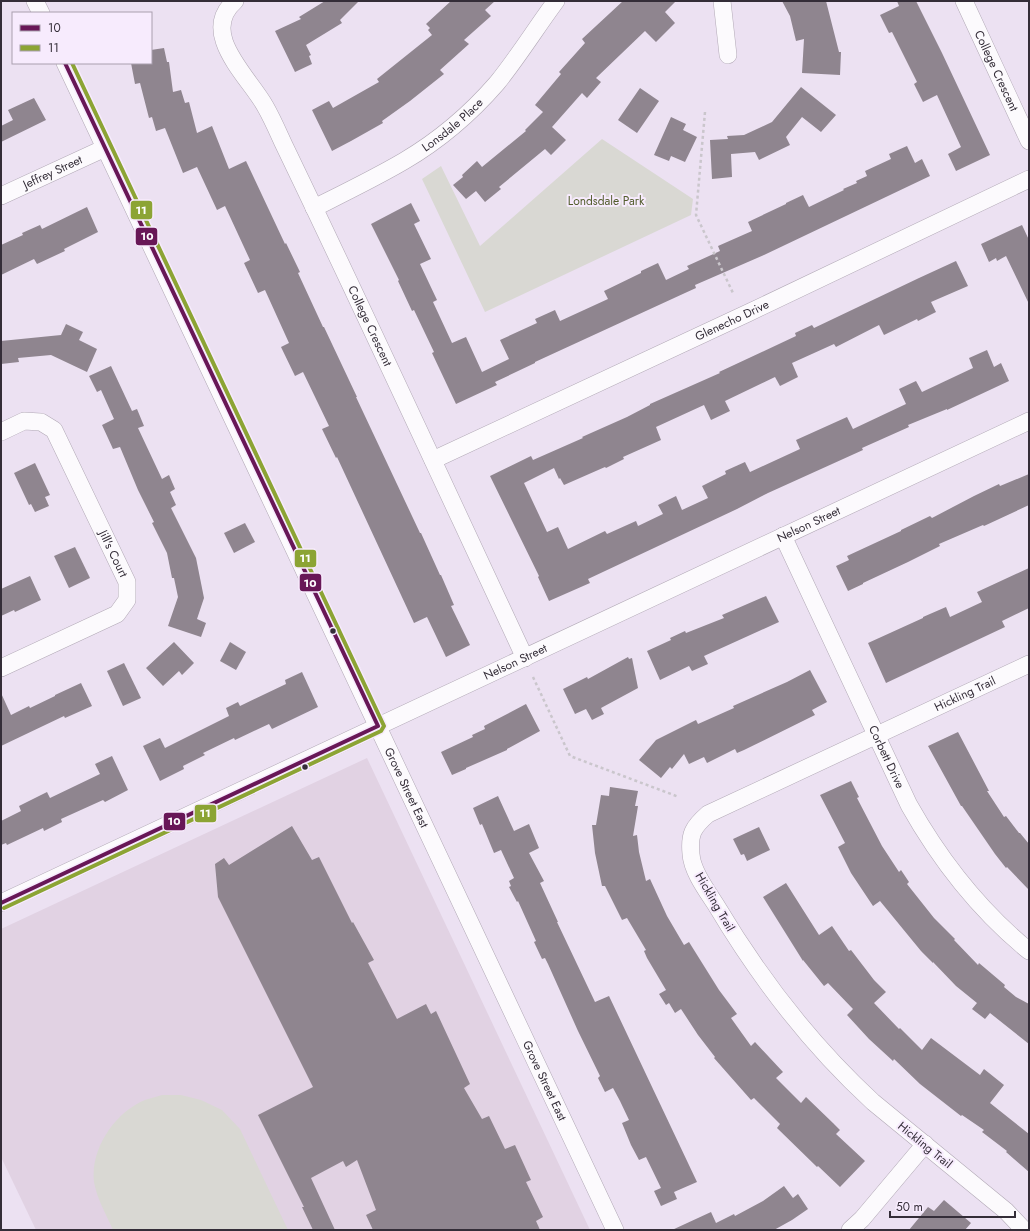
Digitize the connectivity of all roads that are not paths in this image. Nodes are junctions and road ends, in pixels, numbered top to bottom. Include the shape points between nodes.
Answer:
1 (35, 1) edge
2 (235, 1) edge
3 (556, 1) edge
4 (722, 1) edge
5 (964, 1) edge
6 (40, 12) edge
7 (728, 55) dead end
8 (65, 64) edge
9 (1029, 141) edge
10 (105, 148) junction
11 (1029, 179) edge
12 (1, 196) edge
13 (314, 208) junction
14 (1029, 420) edge
15 (1, 432) edge
16 (433, 460) junction
17 (783, 536) junction
18 (525, 658) junction
19 (1029, 664) edge
20 (1, 668) edge
21 (378, 726) junction
22 (876, 736) junction
23 (1, 903) edge
24 (1029, 951) edge
25 (925, 1144) junction
26 (616, 1230) edge
27 (850, 1230) edge
28 (1024, 1230) edge

1 - 6 street
2 - 13 street, College Crescent via 224,14 221,28 225,44 233,60 265,105
3 - 13 street, Lonsdale Place via 496,84 451,127 380,175
4 - 7 street
5 - 9 street, College Crescent
8 - 10 street, Grove Street East
10 - 12 street, Jeffrey Street
10 - 21 street, Grove Street East
11 - 16 street, Glenecho Drive
13 - 16 street, College Crescent
14 - 17 street, Nelson Street
15 - 20 street, Jill's Court via 24,421 40,422 54,430 127,582 127,600 116,614
16 - 18 street, College Crescent
17 - 18 street, Nelson Street
17 - 22 street, Corbett Drive
18 - 21 street, Nelson Street
19 - 22 street, Hickling Trail
21 - 23 street, Nelson Street
21 - 26 street, Grove Street East
22 - 24 street, Corbett Drive via 909,805 935,848 984,908
22 - 25 street, Hickling Trail via 708,814 696,824 691,837 691,855 697,873 736,939 766,984 794,1019 852,1083
25 - 27 street
25 - 28 street, Hickling Trail via 1006,1211

